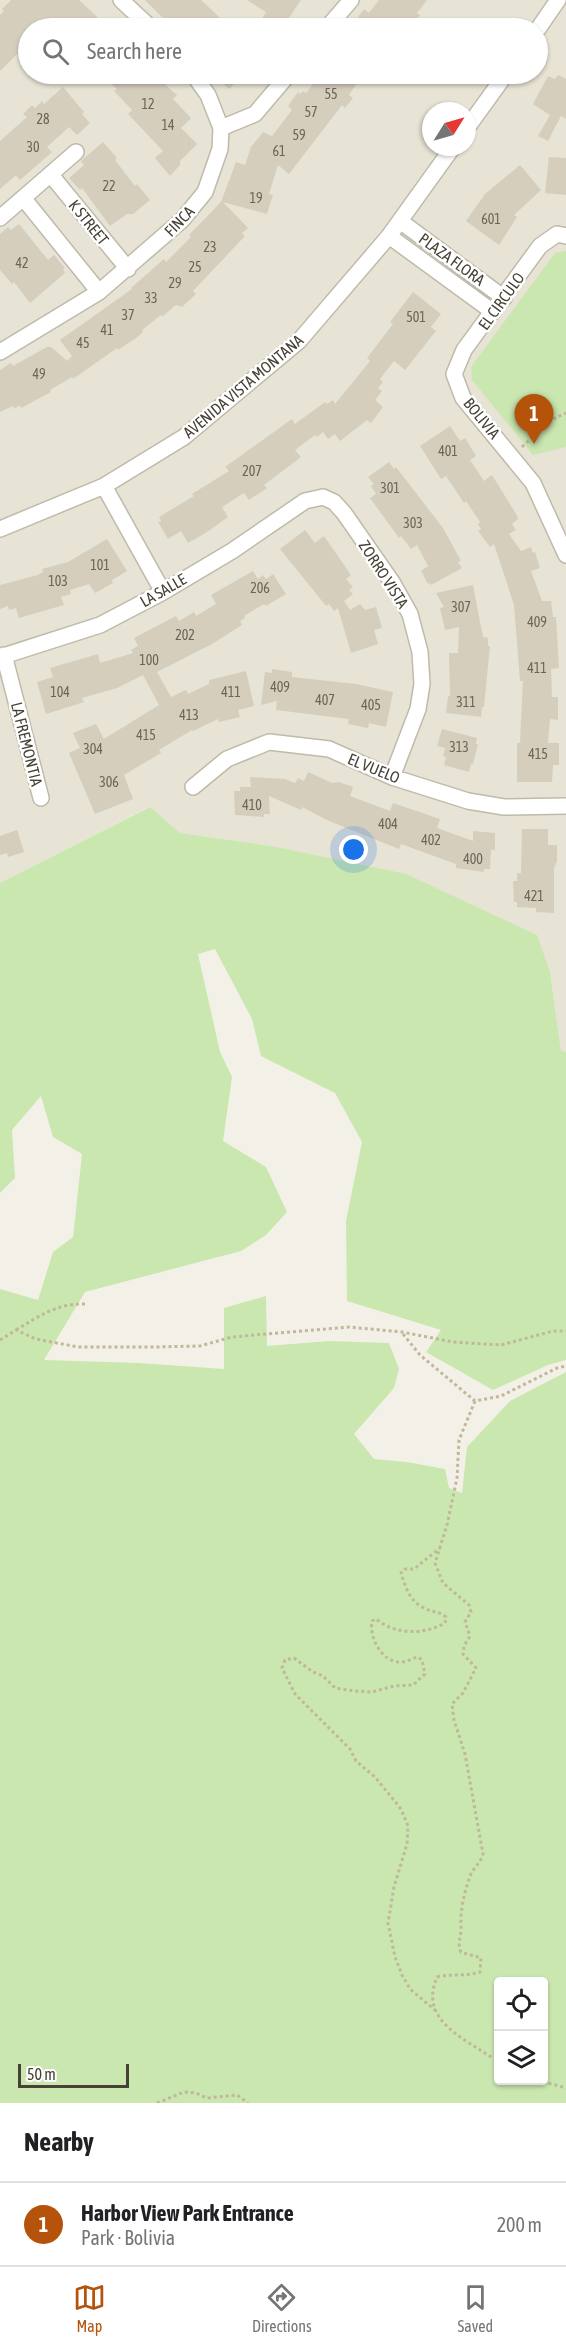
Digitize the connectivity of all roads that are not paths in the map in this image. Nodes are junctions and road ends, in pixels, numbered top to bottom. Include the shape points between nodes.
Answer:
1 (121, 0) edge
2 (351, 0) edge
3 (558, 0) edge
4 (140, 18) edge
5 (336, 18) edge
6 (545, 18) edge
7 (200, 84) edge
8 (280, 84) edge
9 (499, 84) edge
10 (476, 116) edge
11 (220, 128) junction
12 (76, 152) dead end
13 (447, 156) edge
14 (51, 175) junction
15 (24, 199) junction
16 (0, 218) edge
17 (400, 221) junction
18 (562, 235) edge
19 (389, 236) junction
20 (128, 269) junction
21 (99, 292) junction
22 (504, 298) junction
23 (493, 312) junction
24 (0, 352) edge
25 (454, 374) joint
26 (104, 486) junction
27 (314, 498) joint
28 (0, 529) edge
29 (566, 555) edge
30 (163, 592) junction
31 (2, 656) edge
32 (392, 777) junction
33 (193, 787) dead end
34 (41, 798) dead end
35 (566, 806) edge

1 - 4 street
2 - 5 street
3 - 6 street
7 - 11 street
8 - 11 street via 255,114
9 - 10 street
11 - 20 street, FINCA via 220,149 205,192 182,220
12 - 14 street
13 - 17 street, AVENIDA VISTA MONTANA
14 - 15 street
14 - 20 street, K STREET
15 - 16 street
15 - 21 street
17 - 19 street, AVENIDA VISTA MONTANA
17 - 22 street, PLAZA FLORA
18 - 22 street, EL CIRCULO via 540,246
19 - 23 street, PLAZA FLORA
19 - 26 street, AVENIDA VISTA MONTANA via 299,341 184,437
20 - 21 street, FINCA
21 - 24 street, FINCA
22 - 23 street, EL CIRCULO
23 - 25 street, EL CIRCULO via 464,350
25 - 29 street, BOLIVIA via 464,398 533,483
26 - 28 street, AVENIDA VISTA MONTANA
26 - 30 street
27 - 30 street, LA SALLE
27 - 32 street, ZORRO VISTA via 334,502 344,513 410,614 420,652 422,684 418,709
30 - 31 street, LA SALLE via 100,625
31 - 34 street, LA FREMONTIA
32 - 33 street, EL VUELO via 329,749 269,742 227,759
32 - 35 street, EL VUELO via 468,801 504,807

